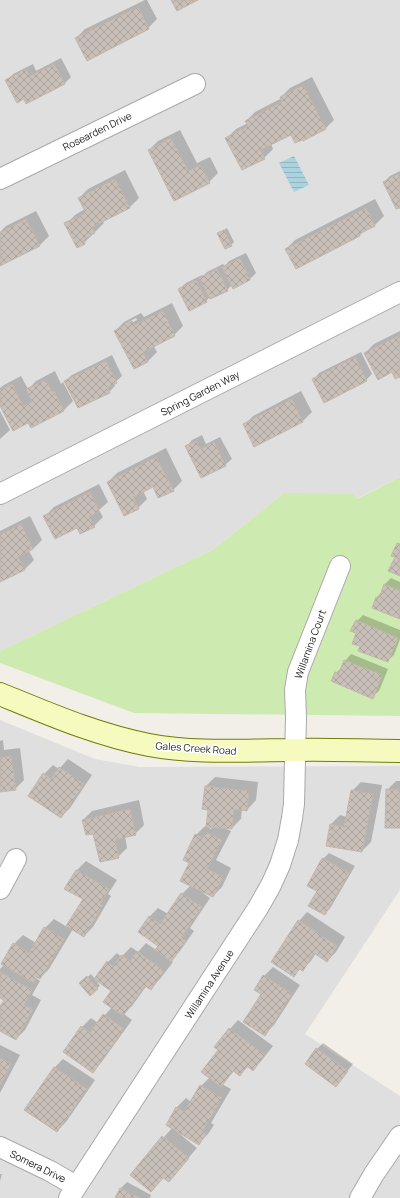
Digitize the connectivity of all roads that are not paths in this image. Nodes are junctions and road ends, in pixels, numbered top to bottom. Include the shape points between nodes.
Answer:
1 (195, 84) dead end
2 (0, 179) edge
3 (400, 292) edge
4 (0, 494) edge
5 (340, 566) dead end
6 (0, 694) edge
7 (294, 750) junction
8 (400, 751) edge
9 (16, 859) dead end
10 (0, 889) edge
11 (400, 1136) edge
12 (0, 1147) edge
13 (73, 1192) edge
14 (366, 1196) edge

1 - 2 street, Rosearden Drive
3 - 4 street, Spring Garden Way
5 - 7 street, Willamina Court via 298,672 294,690
6 - 7 main road, Gales Creek Road via 93,731 150,745 219,751
7 - 8 main road, Gales Creek Road
7 - 13 street, Willamina Avenue via 292,818 288,840 271,885
9 - 10 street
11 - 14 street via 374,1174
12 - 13 street, Somera Drive via 50,1170

